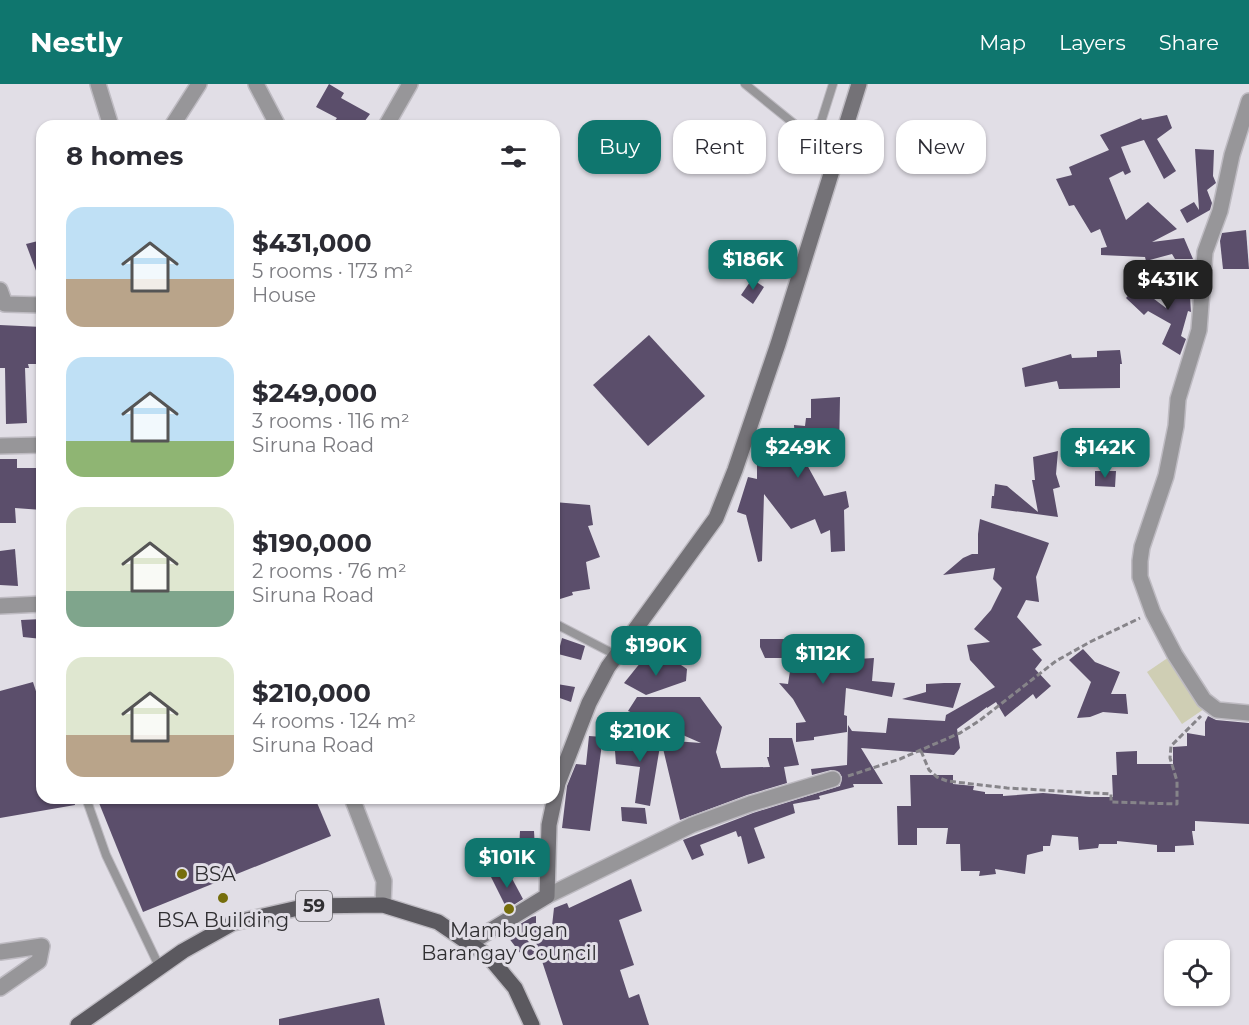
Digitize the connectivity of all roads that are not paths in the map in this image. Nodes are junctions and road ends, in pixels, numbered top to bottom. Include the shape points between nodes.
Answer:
1 (98, 84) edge
2 (199, 84) edge
3 (256, 84) edge
4 (410, 84) edge
5 (745, 84) edge
6 (833, 84) edge
7 (859, 84) edge
8 (1249, 101) edge
9 (109, 120) edge
10 (176, 120) edge
11 (275, 120) edge
12 (389, 120) edge
13 (1153, 269) dead end
14 (1202, 269) junction
15 (0, 290) edge
16 (36, 305) edge
17 (36, 445) edge
18 (0, 446) edge
19 (36, 604) edge
20 (0, 606) edge
21 (560, 626) edge
22 (612, 653) dead end
23 (1249, 713) edge
24 (560, 778) edge
25 (833, 779) road end
26 (88, 804) edge
27 (354, 804) edge
28 (553, 804) edge
29 (547, 896) junction
30 (384, 904) junction
31 (470, 943) junction
32 (0, 952) edge
33 (159, 966) junction
34 (0, 988) edge
35 (78, 1025) edge
36 (532, 1025) edge

1 - 9 street
2 - 10 street
3 - 11 street
4 - 12 street
5 - 6 lane via 803,131 821,122
7 - 24 street via 778,344 716,518 608,667
8 - 14 street
13 - 14 street
14 - 23 street via 1199,330 1178,399 1166,476 1142,547 1140,577 1153,613 1204,700 1224,711
15 - 16 street via 5,304
17 - 18 street
19 - 20 street
21 - 22 lane
25 - 29 street via 692,825
26 - 33 lane via 106,855
27 - 30 street via 384,880
28 - 29 street
29 - 31 street
30 - 31 main road, 59 via 438,922
30 - 33 main road, 59 via 307,906 233,923
31 - 36 main road, 59 via 489,957 515,988
32 - 34 street via 42,946 39,961
33 - 35 main road, 59

